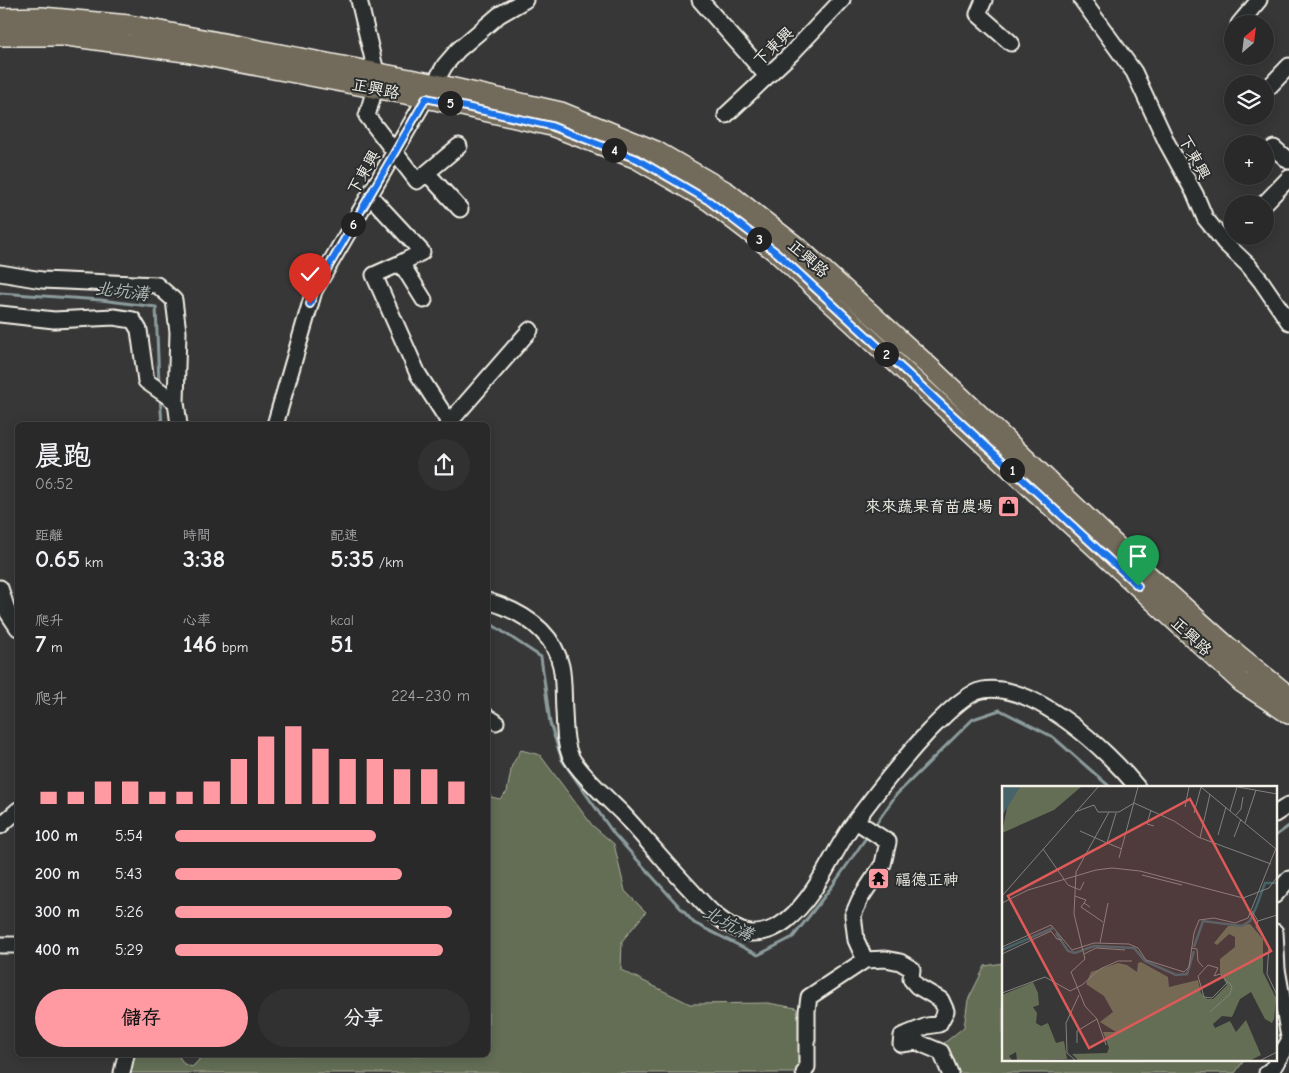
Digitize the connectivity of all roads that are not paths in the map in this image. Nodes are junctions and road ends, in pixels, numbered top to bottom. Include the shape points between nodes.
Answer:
1 (359, 0) edge
2 (525, 0) edge
3 (700, 0) edge
4 (842, 0) edge
5 (984, 0) edge
6 (1082, 0) edge
7 (1259, 0) edge
8 (1246, 15) edge
9 (0, 18) edge
10 (0, 36) edge
11 (1010, 43) dead end
12 (1289, 66) edge
13 (767, 76) junction
14 (376, 80) junction
15 (1274, 82) edge
16 (431, 91) junction
17 (726, 115) dead end
18 (458, 146) dead end
19 (1274, 148) edge
20 (396, 152) junction
21 (1289, 161) edge
22 (427, 173) junction
23 (1289, 178) edge
24 (1273, 195) edge
25 (370, 196) junction
26 (460, 209) dead end
27 (1224, 235) edge
28 (1233, 245) edge
29 (401, 263) junction
30 (0, 273) edge
31 (424, 300) dead end
32 (0, 314) edge
33 (1289, 322) edge
34 (530, 330) dead end
35 (176, 402) junction
36 (179, 422) edge
37 (276, 422) edge
38 (447, 422) edge
39 (450, 422) edge
40 (0, 588) edge
41 (490, 602) edge
42 (15, 624) edge
43 (1289, 696) edge
44 (1289, 714) edge
45 (1136, 786) edge
46 (1289, 805) edge
47 (15, 813) edge
48 (1276, 813) edge
49 (857, 821) junction
50 (0, 826) edge
51 (1289, 879) edge
52 (1276, 894) edge
53 (15, 945) edge
54 (0, 946) edge
55 (865, 960) junction
56 (1276, 960) edge
57 (1289, 1039) edge
58 (126, 1057) edge
59 (122, 1073) edge
60 (804, 1073) edge
61 (950, 1073) edge
62 (1267, 1073) edge

1 - 14 street
2 - 16 street, 下東興 via 500,15 458,50 445,65
3 - 13 street
4 - 13 street, 下東興
5 - 11 street via 978,14
6 - 27 street, 下東興 via 1134,72 1205,218
7 - 8 street
9 - 14 main road, 正興路 via 42,17 129,25
10 - 14 main road, 正興路 via 68,36
12 - 15 street
13 - 17 street, 下東興
14 - 16 main road, 正興路
14 - 20 street via 367,116
16 - 20 street, 下東興
16 - 43 main road, 正興路 via 561,112 656,151 727,192 801,250 934,371 1126,555 1226,645
16 - 44 main road, 正興路 via 551,126 637,159 709,201 777,253 1241,682
18 - 22 street
19 - 21 street
20 - 22 street via 417,181
20 - 25 street, 下東興
22 - 26 street
23 - 24 street
25 - 29 street via 422,252
25 - 37 street, 下東興 via 314,292
28 - 33 street, 下東興
29 - 31 street
29 - 38 street via 374,275 418,374
30 - 35 street via 42,280 157,285 174,300 178,332
32 - 35 street via 54,320 114,317 133,320 140,330 146,381
34 - 39 street
35 - 36 street
40 - 42 street
41 - 49 street via 509,607 528,618 546,635 556,652 561,667 570,757 660,858 715,915 734,928 750,933 763,932 788,919 810,895
45 - 49 street via 1100,747 1048,709 1004,690 983,690 967,696 919,742
46 - 48 street
47 - 50 street
49 - 55 street via 888,842 883,864 853,915 856,940
51 - 52 street
53 - 54 street
55 - 60 street via 809,997 807,1068
55 - 61 street via 900,962 912,969 911,978 917,986 941,1000 946,1011 939,1024 902,1036 901,1044 917,1042 941,1052
56 - 57 street
57 - 62 street
58 - 59 street

